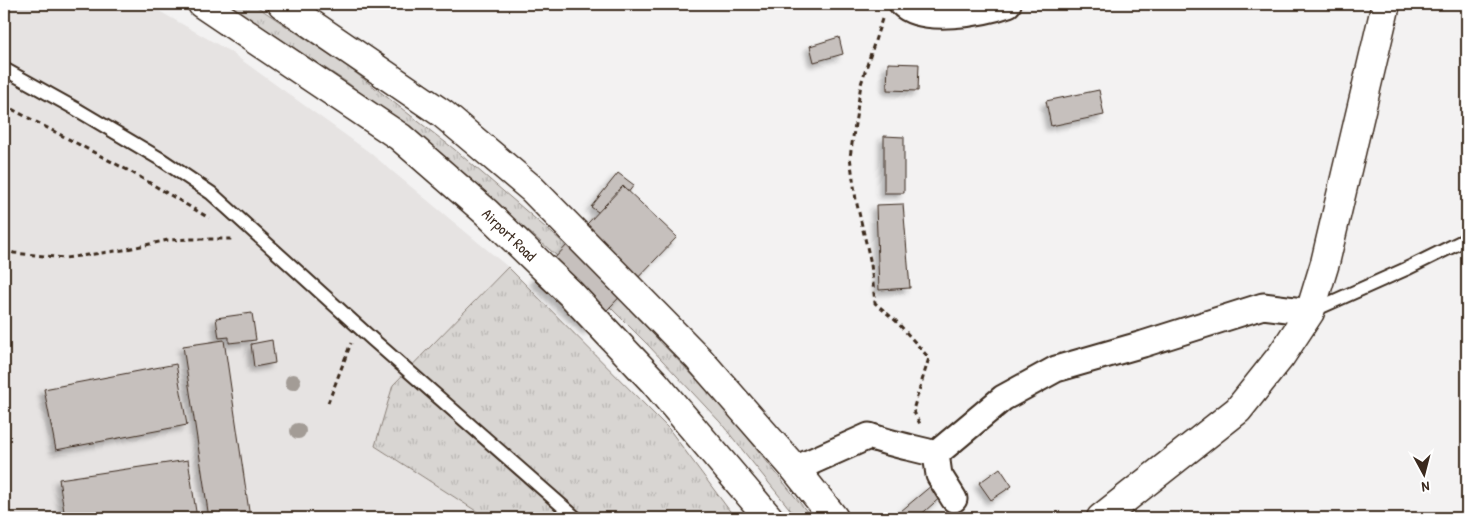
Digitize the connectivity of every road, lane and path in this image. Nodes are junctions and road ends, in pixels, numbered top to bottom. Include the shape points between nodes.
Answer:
1 (202, 4) edge
2 (282, 4) edge
3 (1008, 4) edge
4 (1386, 4) edge
5 (893, 8) edge
6 (4, 69) edge
7 (4, 105) edge
8 (210, 219) dead end
9 (236, 239) dead end
10 (1467, 239) edge
11 (4, 249) edge
12 (1310, 312) junction
13 (353, 337) dead end
14 (328, 403) dead end
15 (936, 454) junction
16 (795, 469) junction
17 (954, 499) dead end
18 (576, 518) edge
19 (769, 518) edge
20 (834, 518) edge
21 (1101, 518) edge

1 - 19 main road, Airport Road via 400,137 486,212 571,294 654,382
2 - 16 main road via 442,114 532,188 698,358
3 - 5 street via 990,10 938,16
4 - 12 main road via 1325,263
5 - 15 path via 861,84 850,157 871,264 875,303 896,320 929,358 913,410
6 - 18 lane via 102,124 211,193
7 - 8 path via 133,173
9 - 11 path via 168,240 65,258
10 - 12 lane
12 - 15 street via 1263,306 1056,369 1003,398
12 - 21 main road via 1281,356 1238,410
13 - 14 path
15 - 16 street via 868,436
15 - 17 street via 939,475
16 - 20 main road

